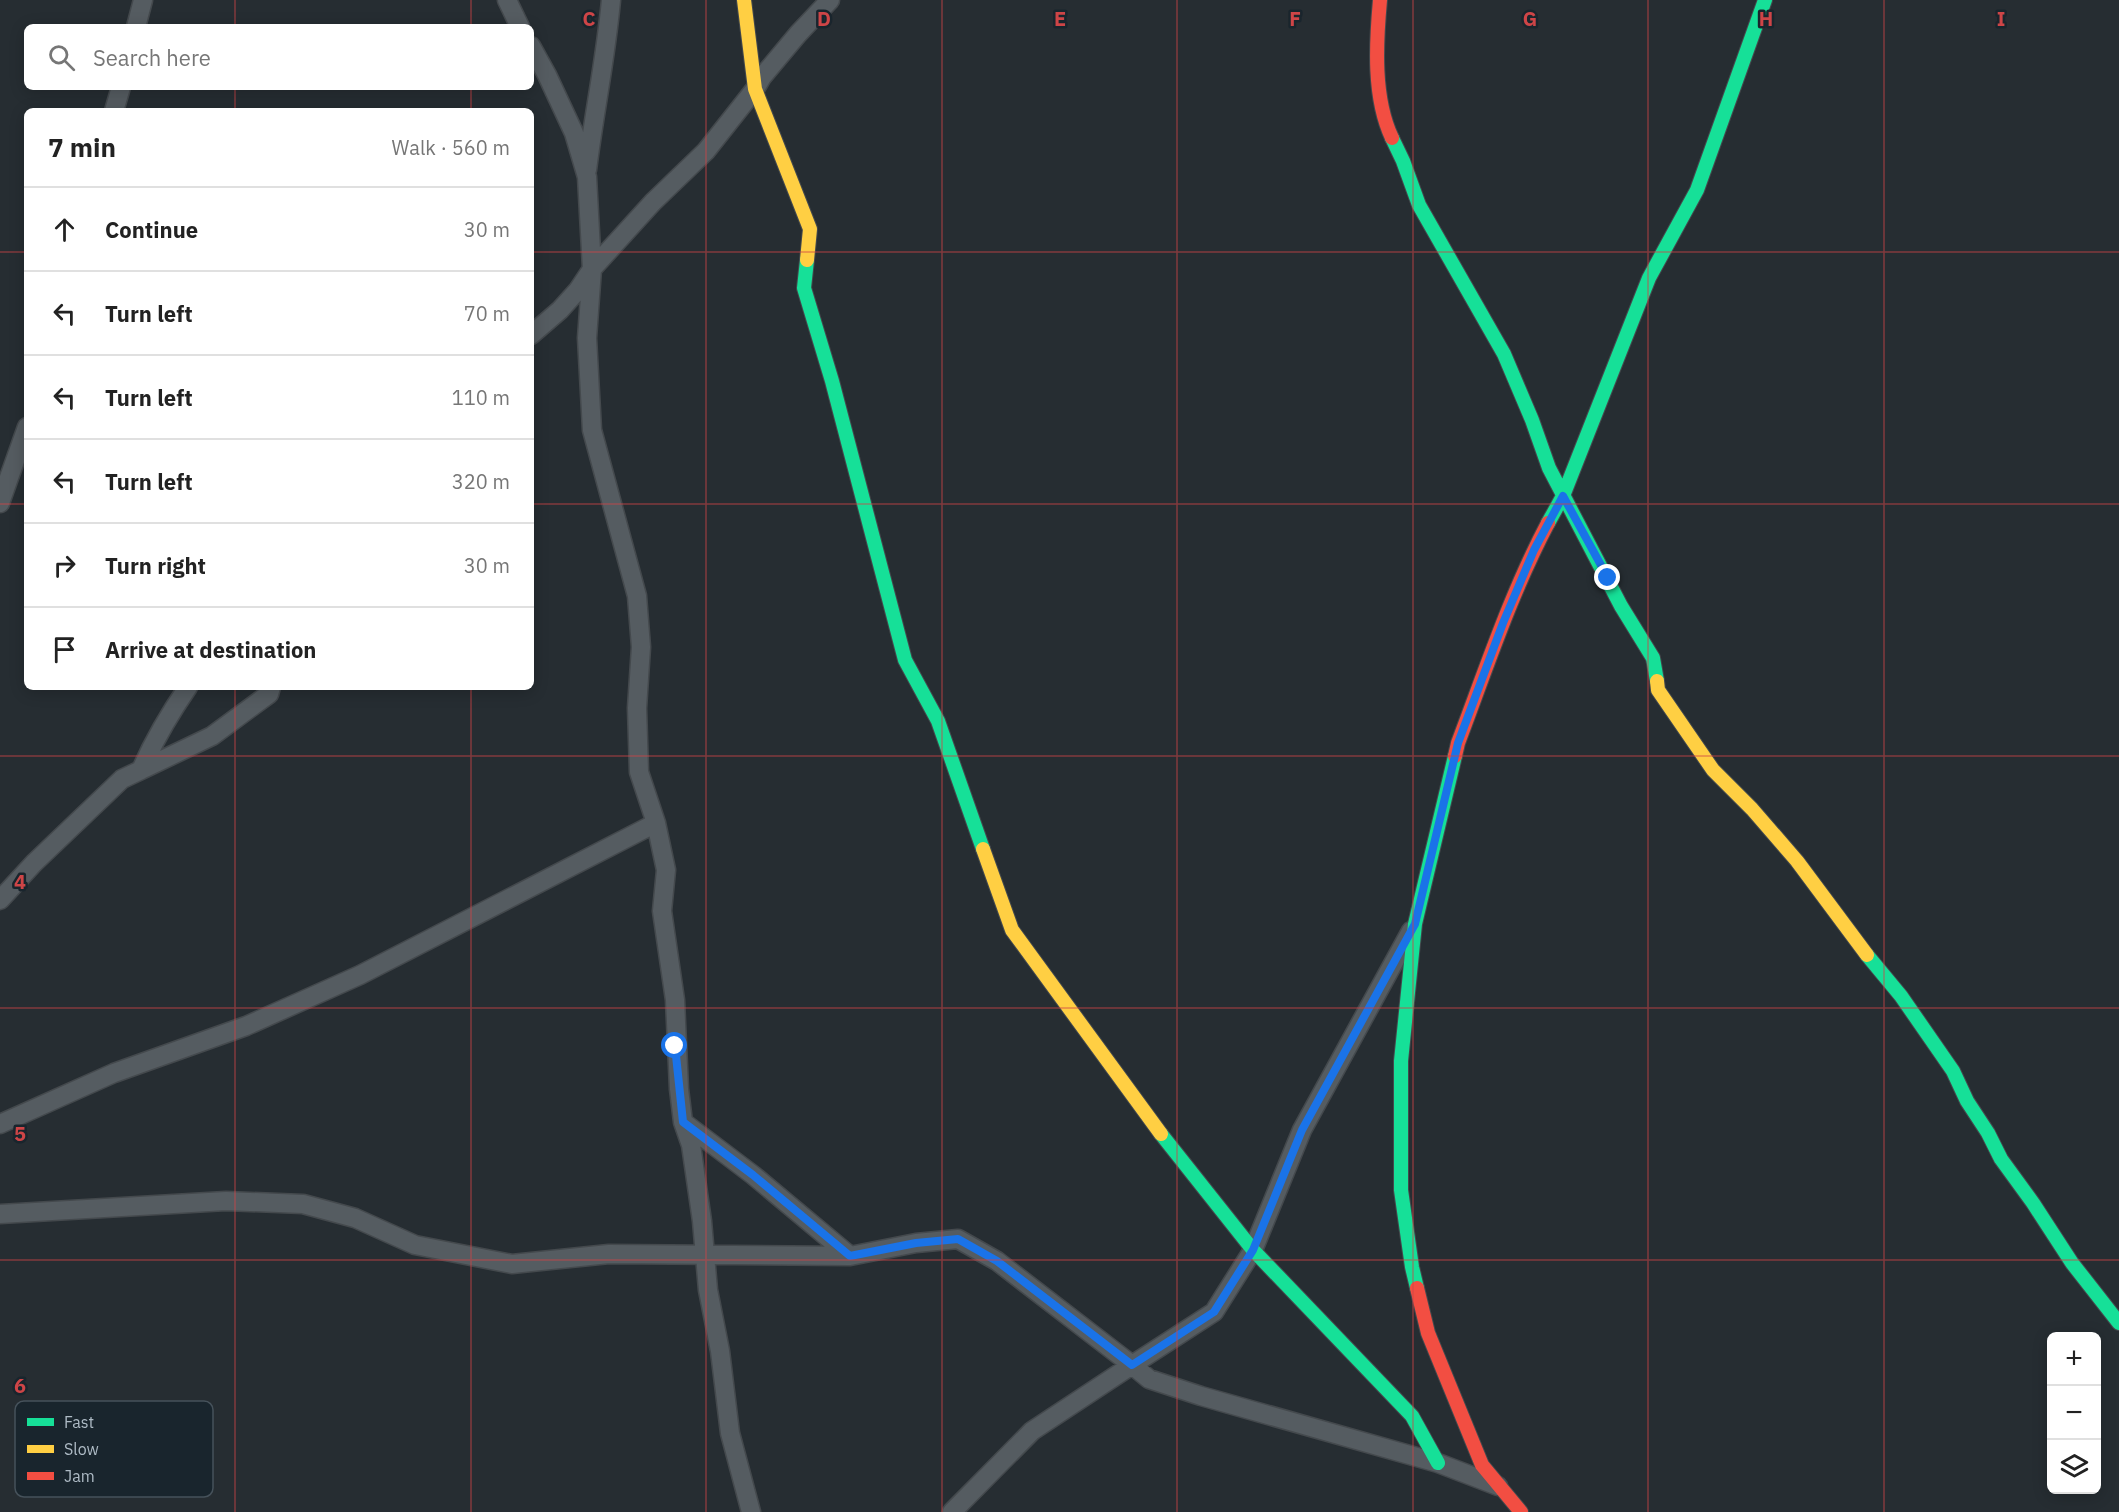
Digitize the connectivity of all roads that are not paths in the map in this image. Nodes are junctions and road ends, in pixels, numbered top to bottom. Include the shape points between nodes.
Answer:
1 (143, 0) edge
2 (507, 0) edge
3 (611, 0) edge
4 (744, 0) edge
5 (830, 0) edge
6 (1380, 0) edge
7 (1765, 0) edge
8 (137, 24) edge
9 (519, 24) edge
10 (534, 51) edge
11 (120, 90) edge
12 (755, 90) junction
13 (115, 108) edge
14 (586, 177) junction
15 (592, 269) junction
16 (534, 333) edge
17 (24, 435) edge
18 (1563, 496) junction
19 (0, 503) edge
20 (186, 690) edge
21 (270, 690) edge
22 (141, 770) junction
23 (656, 823) junction
24 (0, 900) edge
25 (1415, 924) junction
26 (683, 1122) junction
27 (0, 1124) edge
28 (0, 1214) edge
29 (1253, 1250) junction
30 (705, 1256) junction
31 (850, 1256) junction
32 (2119, 1323) edge
33 (1132, 1365) junction
34 (1437, 1463) junction
35 (1500, 1487) junction
36 (751, 1512) edge
37 (952, 1512) edge
38 (1521, 1512) edge

1 - 8 street
2 - 9 street
3 - 14 street
4 - 12 street
5 - 12 street
6 - 18 street via 1380,105 1390,134 1419,205 1504,354 1548,468
7 - 18 street via 1697,190 1649,278
10 - 14 street via 574,134
11 - 13 street
12 - 15 street via 706,151
12 - 29 street via 810,229 804,288 905,660 938,721 1012,930 1150,1121
14 - 15 street
15 - 16 street via 560,310
15 - 23 street via 586,338 592,430 637,596 641,647 637,708 639,772
17 - 19 street
18 - 25 street via 1534,550 1458,743
18 - 32 street via 1653,658 1658,690 1713,770 1797,861 1901,996 1953,1071 2001,1159 2072,1263
20 - 22 street via 148,750
21 - 22 street via 212,736
22 - 24 street via 122,779
23 - 26 street via 666,870 662,911 675,1000
23 - 27 street via 360,975 246,1026 114,1073
25 - 29 street via 1302,1130
25 - 35 street via 1401,1061 1401,1190 1412,1267 1428,1333 1461,1416 1482,1465
26 - 30 street via 691,1145
26 - 31 street
28 - 30 street via 226,1202 303,1204 355,1218 415,1245 512,1264 609,1254
29 - 33 street via 1214,1312
29 - 34 street via 1412,1416
30 - 31 street
30 - 36 street via 730,1433
31 - 33 street via 958,1239 997,1261
33 - 34 street via 1149,1379 1180,1389
33 - 37 street via 1032,1431
34 - 35 street
35 - 38 street

